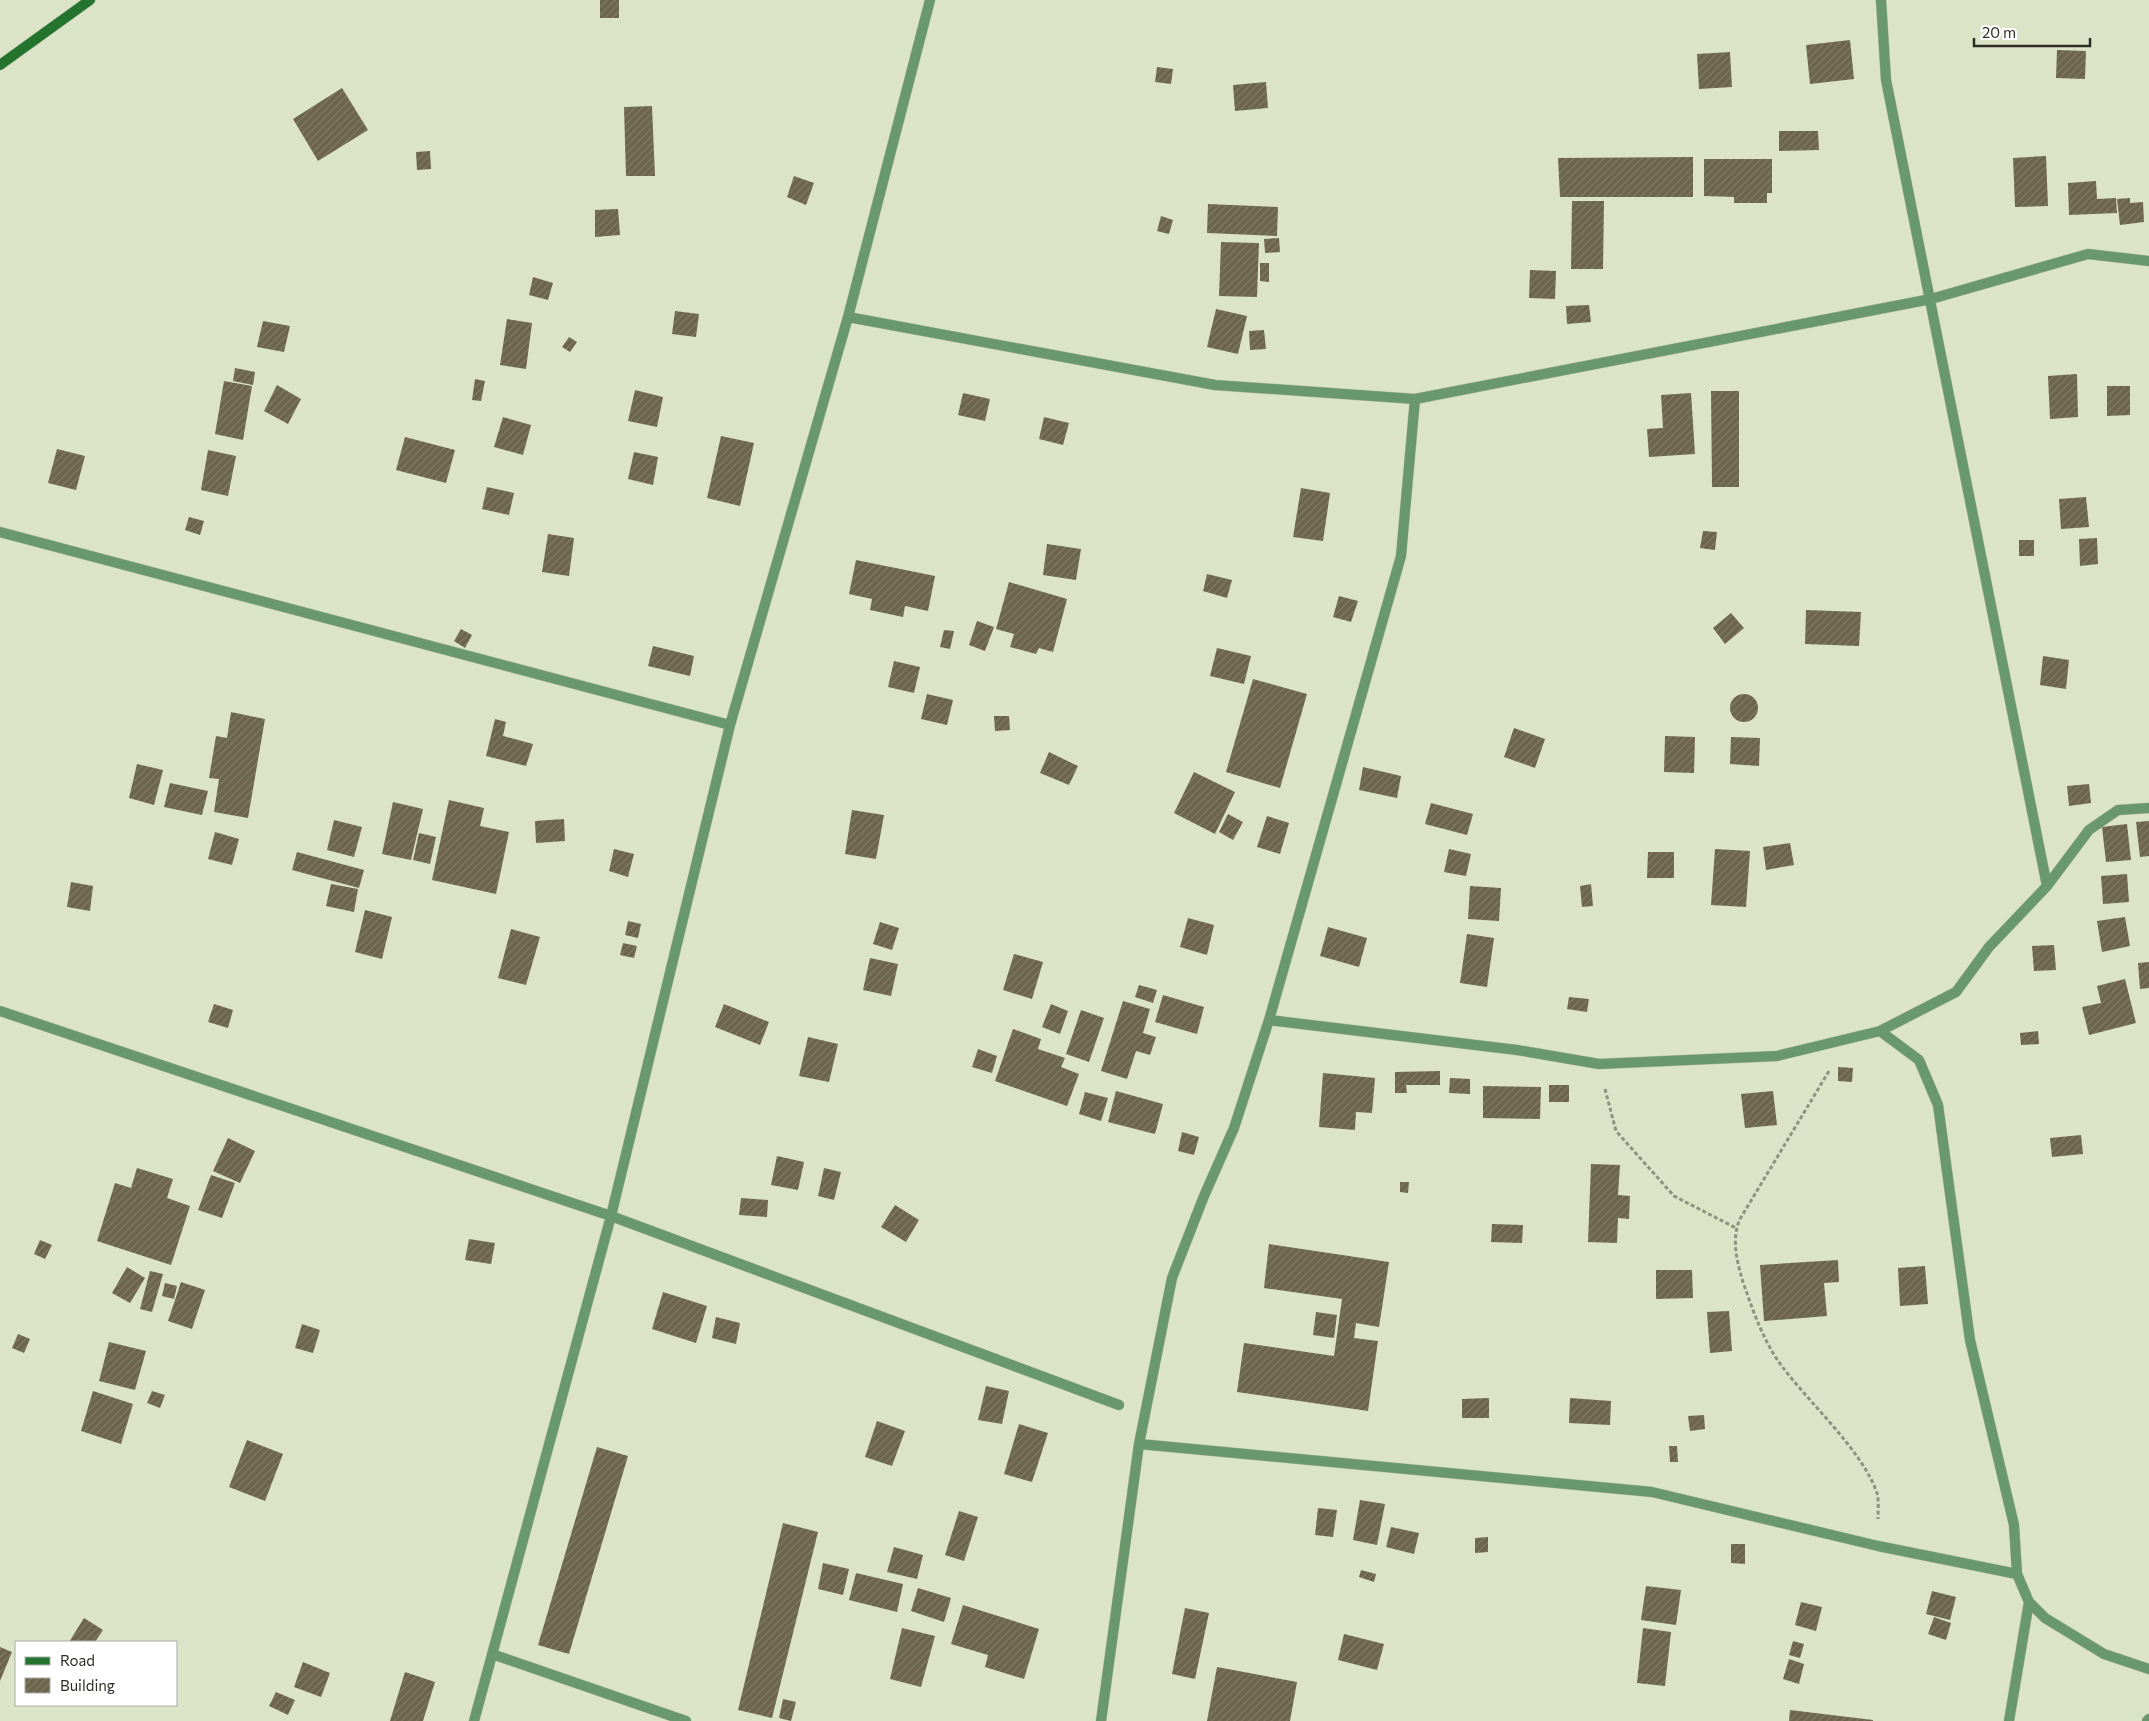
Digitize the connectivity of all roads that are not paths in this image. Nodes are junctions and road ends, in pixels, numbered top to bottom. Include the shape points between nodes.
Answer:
1 (90, 0) edge
2 (930, 0) edge
3 (1881, 0) edge
4 (0, 65) edge
5 (2149, 261) edge
6 (1930, 299) junction
7 (848, 317) junction
8 (1415, 399) junction
9 (0, 532) edge
10 (730, 725) junction
11 (2149, 808) edge
12 (2046, 886) junction
13 (0, 1011) edge
14 (1269, 1020) junction
15 (1880, 1031) junction
16 (611, 1216) junction
17 (1119, 1405) dead end
18 (1139, 1444) junction
19 (2017, 1574) junction
20 (2029, 1602) junction
21 (492, 1654) junction
22 (2149, 1669) edge
23 (474, 1721) edge
24 (686, 1721) edge
25 (1101, 1721) edge
26 (2009, 1721) edge

1 - 4 main road
2 - 7 street
3 - 6 street via 1886,80
5 - 6 street via 2088,254
6 - 8 street
6 - 12 street
7 - 8 street via 1215,385
7 - 10 street
8 - 14 street via 1401,556
9 - 10 street
10 - 16 street
11 - 12 street via 2118,810 2089,830
12 - 15 street via 1989,946 1956,992
13 - 16 street
14 - 15 street via 1517,1050 1598,1064 1778,1056
14 - 18 street via 1234,1128 1172,1278
15 - 19 street via 1918,1060 1938,1105 1970,1340 2014,1525
16 - 17 street
16 - 21 street
18 - 19 street via 1652,1492 1878,1546
18 - 25 street
19 - 20 street
20 - 22 street via 2045,1618 2104,1654
20 - 26 street
21 - 23 street
21 - 24 street

